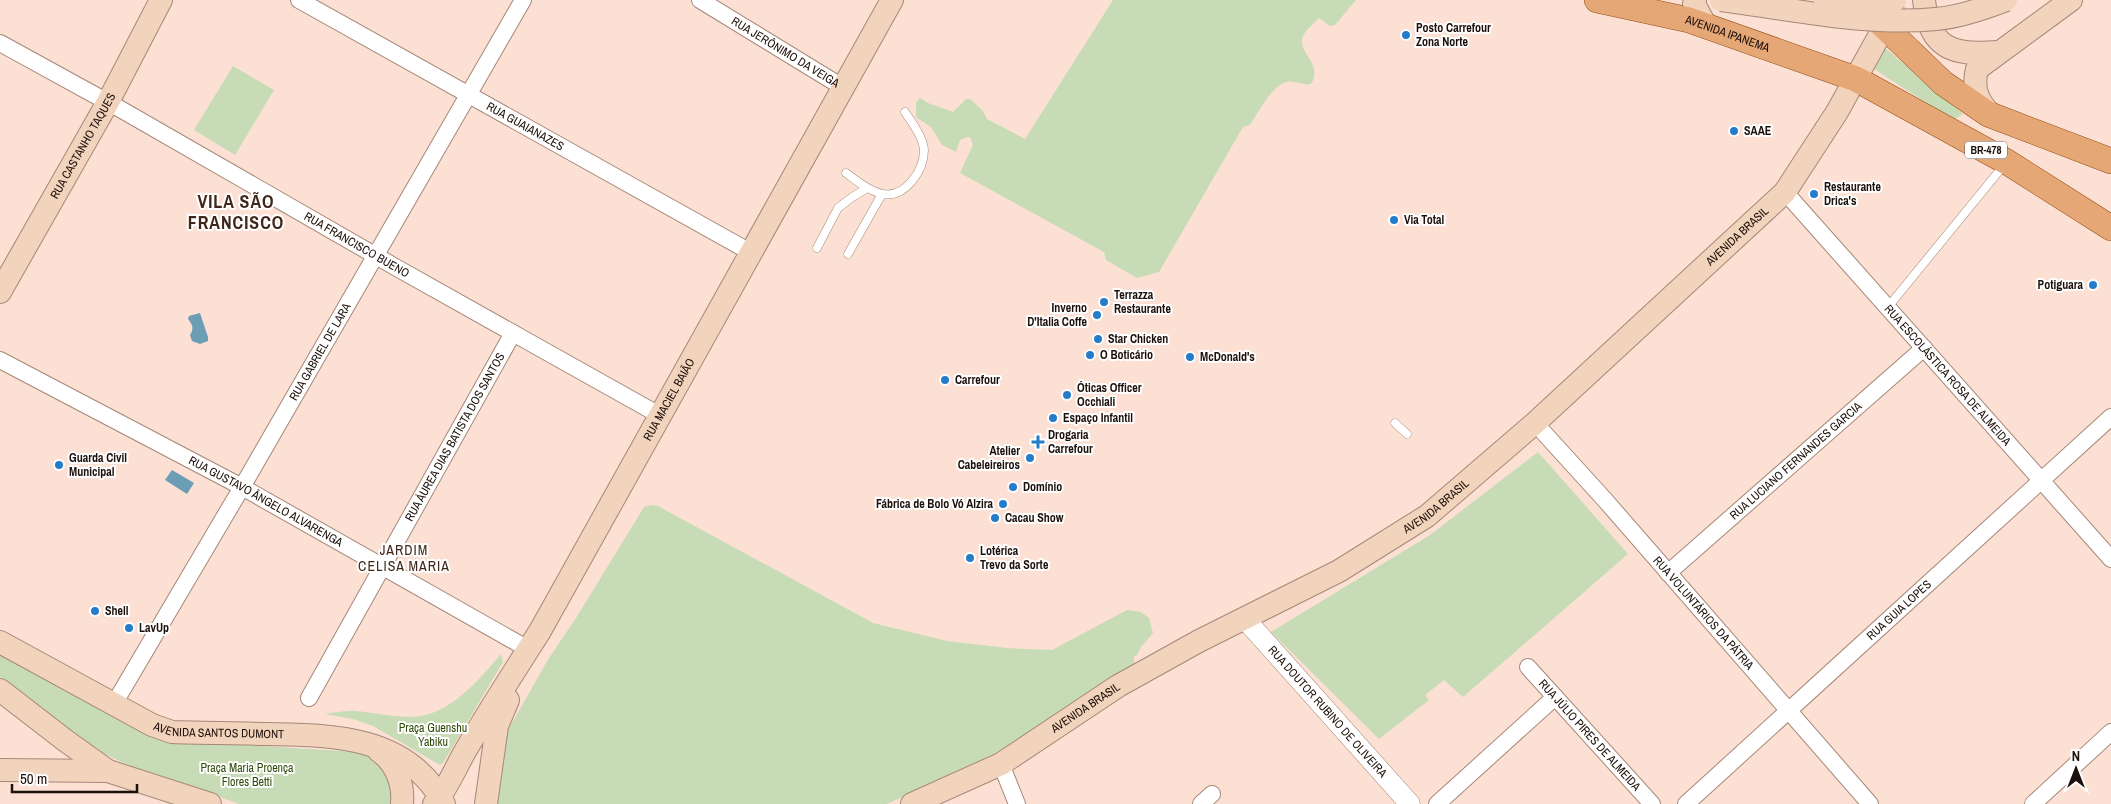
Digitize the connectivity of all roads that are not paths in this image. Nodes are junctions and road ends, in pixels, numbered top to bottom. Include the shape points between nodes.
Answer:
1 (162, 0) edge
2 (299, 0) edge
3 (522, 0) edge
4 (700, 0) edge
5 (892, 0) edge
6 (1695, 0) edge
7 (1721, 0) edge
8 (1824, 0) edge
9 (1856, 0) edge
10 (1895, 0) edge
11 (1899, 0) edge
12 (1924, 0) edge
13 (2006, 0) edge
14 (2071, 0) edge
15 (1610, 1) edge
16 (1706, 26) junction
17 (1885, 26) junction
18 (0, 43) edge
19 (1998, 52) junction
20 (1819, 64) junction
21 (1856, 79) junction
22 (844, 88) junction
23 (468, 94) junction
24 (108, 102) junction
25 (905, 112) dead end
26 (1837, 112) junction
27 (1995, 118) junction
28 (2111, 161) edge
29 (2007, 162) junction
30 (846, 173) dead end
31 (867, 188) junction
32 (1785, 192) junction
33 (882, 194) junction
34 (2111, 228) edge
35 (817, 248) dead end
36 (752, 253) junction
37 (848, 254) dead end
38 (376, 255) junction
39 (0, 292) edge
40 (1888, 308) junction
41 (513, 333) junction
42 (1924, 348) junction
43 (0, 360) edge
44 (661, 416) junction
45 (2111, 417) edge
46 (1395, 424) dead end
47 (1535, 424) junction
48 (1407, 434) dead end
49 (2042, 481) junction
50 (242, 487) junction
51 (2111, 559) edge
52 (382, 565) junction
53 (1668, 573) junction
54 (1245, 619) junction
55 (0, 642) edge
56 (528, 649) junction
57 (1528, 666) dead end
58 (0, 690) edge
59 (1555, 697) junction
60 (309, 698) dead end
61 (114, 704) junction
62 (1788, 712) junction
63 (2111, 732) edge
64 (370, 744) junction
65 (1001, 764) junction
66 (0, 770) edge
67 (108, 770) junction
68 (172, 798) edge
69 (1402, 801) edge
70 (440, 802) edge
71 (210, 804) edge
72 (402, 804) edge
73 (486, 804) edge
74 (912, 804) edge
75 (1017, 804) edge
76 (1437, 804) edge
77 (1652, 804) edge
78 (1686, 804) edge
79 (1870, 804) edge
80 (2033, 804) edge

1 - 24 main road, RUA CASTANHO TAQUES
2 - 23 street, RUA GUAIANAZES
3 - 23 street, RUA GABRIEL DE LARA
4 - 22 street, RUA JERÔNIMO DA VEIGA
5 - 22 main road, RUA MACIEL BAIÃO
6 - 16 main road
7 - 13 main road, bridge via 1821,15 1903,20 1968,14
8 - 10 main road, bridge
9 - 17 main road, BR-478
11 - 17 main road, AVENIDA BRASIL
12 - 19 main road via 1930,27 1945,46 1970,52
14 - 19 main road
15 - 16 main road, AVENIDA IPANEMA / BR-478
16 - 20 main road, AVENIDA IPANEMA / BR-478
17 - 21 main road, AVENIDA BRASIL
17 - 27 main road, BR-478 via 1943,83
18 - 24 street, RUA FRANCISCO BUENO
19 - 27 main road via 1977,69 1975,78 1977,96
20 - 21 main road, AVENIDA IPANEMA / BR-478
20 - 26 main road via 1834,88
21 - 26 main road, AVENIDA BRASIL
21 - 29 main road, BR-478
22 - 36 main road, RUA MACIEL BAIÃO
23 - 36 street, RUA GUAIANAZES
23 - 38 street, RUA GABRIEL DE LARA
24 - 38 street, RUA FRANCISCO BUENO
24 - 39 main road, RUA CASTANHO TAQUES
25 - 33 lane via 922,140 921,164 905,188 891,195
26 - 32 main road, AVENIDA BRASIL
27 - 28 main road, BR-478
29 - 34 main road, BR-478
29 - 40 lane
30 - 31 lane
31 - 33 lane
31 - 35 lane via 838,208
32 - 40 street, RUA ESCOLÁSTICA ROSA DE ALMEIDA
32 - 47 main road, AVENIDA BRASIL
33 - 37 lane
36 - 44 main road, RUA MACIEL BAIÃO
38 - 41 street, RUA FRANCISCO BUENO
38 - 50 street, RUA GABRIEL DE LARA
40 - 42 street, RUA ESCOLÁSTICA ROSA DE ALMEIDA
41 - 44 street, RUA FRANCISCO BUENO
41 - 52 street, RUA ÁUREA DIAS BATISTA DOS SANTOS
42 - 49 street, RUA ESCOLÁSTICA ROSA DE ALMEIDA
42 - 53 street, RUA LUCIANO FERNANDES GARCIA
43 - 50 street, RUA GUSTAVO ÂNGELO ALVARENGA
44 - 56 main road, RUA MACIEL BAIÃO
45 - 49 street, RUA GUIA LOPES
46 - 48 lane
47 - 53 street, RUA VOLUNTÁRIOS DA PÁTRIA
47 - 54 main road, AVENIDA BRASIL via 1426,516 1339,571
49 - 51 street, RUA ESCOLÁSTICA ROSA DE ALMEIDA
49 - 62 street, RUA GUIA LOPES
50 - 52 street, RUA GUSTAVO ÂNGELO ALVARENGA
50 - 61 street, RUA GABRIEL DE LARA
52 - 56 street, RUA GUSTAVO ÂNGELO ALVARENGA
52 - 60 street, RUA ÁUREA DIAS BATISTA DOS SANTOS
53 - 62 street, RUA VOLUNTÁRIOS DA PÁTRIA
54 - 65 main road, AVENIDA BRASIL via 1118,686
54 - 69 street, RUA DOUTOR RUBINO DE OLIVEIRA
55 - 61 main road, AVENIDA SANTOS DUMONT
56 - 70 main road, RUA MACIEL BAIÃO via 466,749
56 - 73 main road via 498,726
57 - 59 street, RUA JÚLIO PIRES DE ALMEIDA
58 - 67 main road
59 - 76 street
59 - 77 street, RUA JÚLIO PIRES DE ALMEIDA
61 - 64 main road, AVENIDA SANTOS DUMONT via 152,726 172,732 323,734
62 - 78 street, RUA GUIA LOPES
62 - 79 street, RUA VOLUNTÁRIOS DA PÁTRIA
63 - 80 street
64 - 70 main road, AVENIDA SANTOS DUMONT via 404,759 428,780
64 - 72 main road via 382,753 399,776
65 - 74 main road, AVENIDA BRASIL
65 - 75 street
66 - 67 main road
67 - 68 main road
68 - 71 main road

